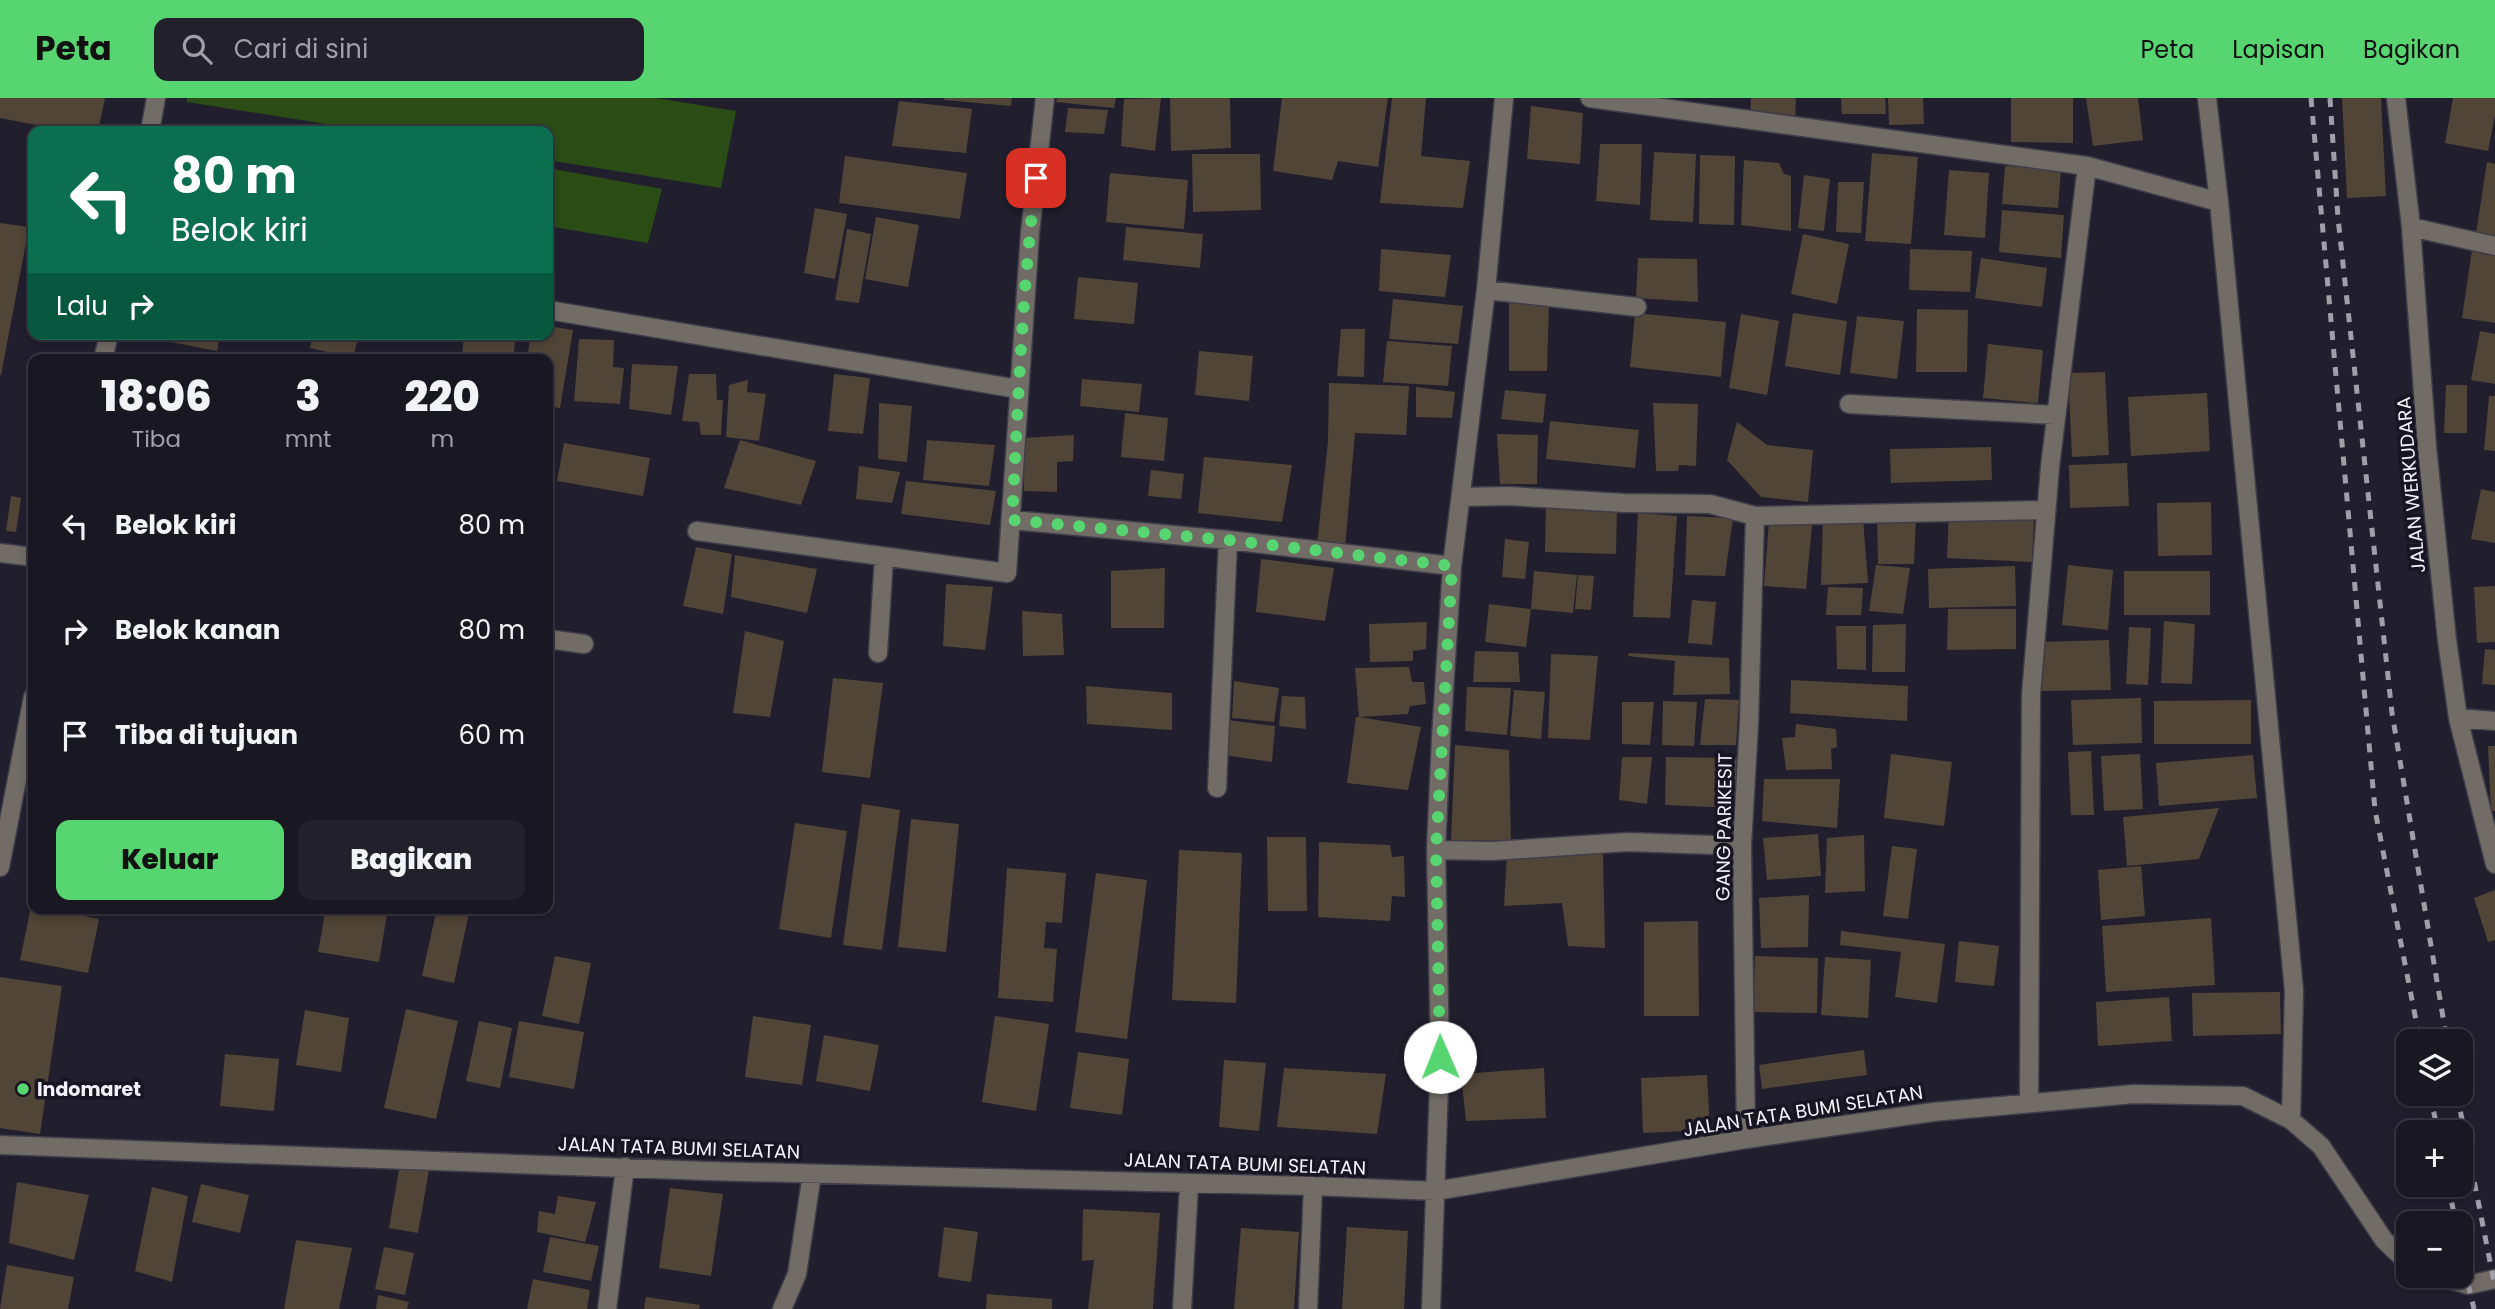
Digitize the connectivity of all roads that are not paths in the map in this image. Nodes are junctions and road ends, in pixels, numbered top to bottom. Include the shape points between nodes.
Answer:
1 (156, 98) edge
2 (1045, 98) edge
3 (1504, 98) edge
4 (1590, 98) edge
5 (2207, 98) edge
6 (2396, 98) edge
7 (151, 126) edge
8 (2087, 166) junction
9 (2219, 202) junction
10 (2411, 227) junction
11 (2495, 246) edge
12 (1486, 290) junction
13 (1637, 307) dead end
14 (553, 311) edge
15 (1018, 389) junction
16 (1849, 404) dead end
17 (2056, 415) junction
18 (1461, 497) junction
19 (2046, 510) junction
20 (1755, 516) junction
21 (1012, 520) junction
22 (697, 531) dead end
23 (1228, 540) junction
24 (0, 553) edge
25 (28, 556) edge
26 (884, 557) junction
27 (1452, 566) junction
28 (553, 640) edge
29 (584, 644) dead end
30 (878, 653) dead end
31 (2458, 718) junction
32 (2495, 721) edge
33 (28, 723) edge
34 (1217, 788) dead end
35 (1742, 846) junction
36 (1436, 850) junction
37 (2495, 864) edge
38 (0, 867) edge
39 (2029, 1103) junction
40 (2291, 1120) junction
41 (1746, 1139) junction
42 (0, 1145) edge
43 (625, 1167) junction
44 (812, 1174) junction
45 (1189, 1184) junction
46 (1313, 1186) junction
47 (1435, 1191) junction
48 (2396, 1252) edge
49 (2494, 1279) edge
50 (2473, 1284) edge
51 (607, 1309) edge
52 (782, 1309) edge
53 (1182, 1309) edge
54 (1308, 1309) edge
55 (1431, 1309) edge

1 - 7 street
2 - 15 street
3 - 12 street
4 - 8 street
5 - 9 street
6 - 10 street, JALAN WERKUDARA
8 - 9 street
8 - 17 street
9 - 40 street via 2294,991
10 - 11 street
10 - 31 street, JALAN WERKUDARA via 2434,525
12 - 13 street
12 - 18 street
14 - 15 street
15 - 21 street
16 - 17 street
17 - 19 street
18 - 20 street via 1710,504
18 - 27 street
19 - 20 street
19 - 39 street via 2032,695
20 - 35 street, GANG PARIKESIT
21 - 23 street
21 - 26 street via 1007,573
22 - 26 street
23 - 27 street
23 - 34 street
24 - 25 street
26 - 30 street
27 - 36 street
28 - 29 street
31 - 32 street
31 - 37 street, JALAN WERKUDARA
33 - 38 street
35 - 36 street via 1628,842
35 - 41 street, GANG PARIKESIT
36 - 47 street via 1440,1057
39 - 40 street, JALAN TATA BUMI SELATAN via 2134,1094 2243,1096
39 - 41 street, JALAN TATA BUMI SELATAN
40 - 48 street, JALAN TATA BUMI SELATAN via 2320,1146
41 - 47 street, JALAN TATA BUMI SELATAN
42 - 43 street, JALAN TATA BUMI SELATAN
43 - 44 street, JALAN TATA BUMI SELATAN
43 - 51 street
44 - 45 street, JALAN TATA BUMI SELATAN
44 - 52 street via 797,1274
45 - 46 street, JALAN TATA BUMI SELATAN
45 - 53 street
46 - 47 street, JALAN TATA BUMI SELATAN
46 - 54 street
47 - 55 street
49 - 50 street

